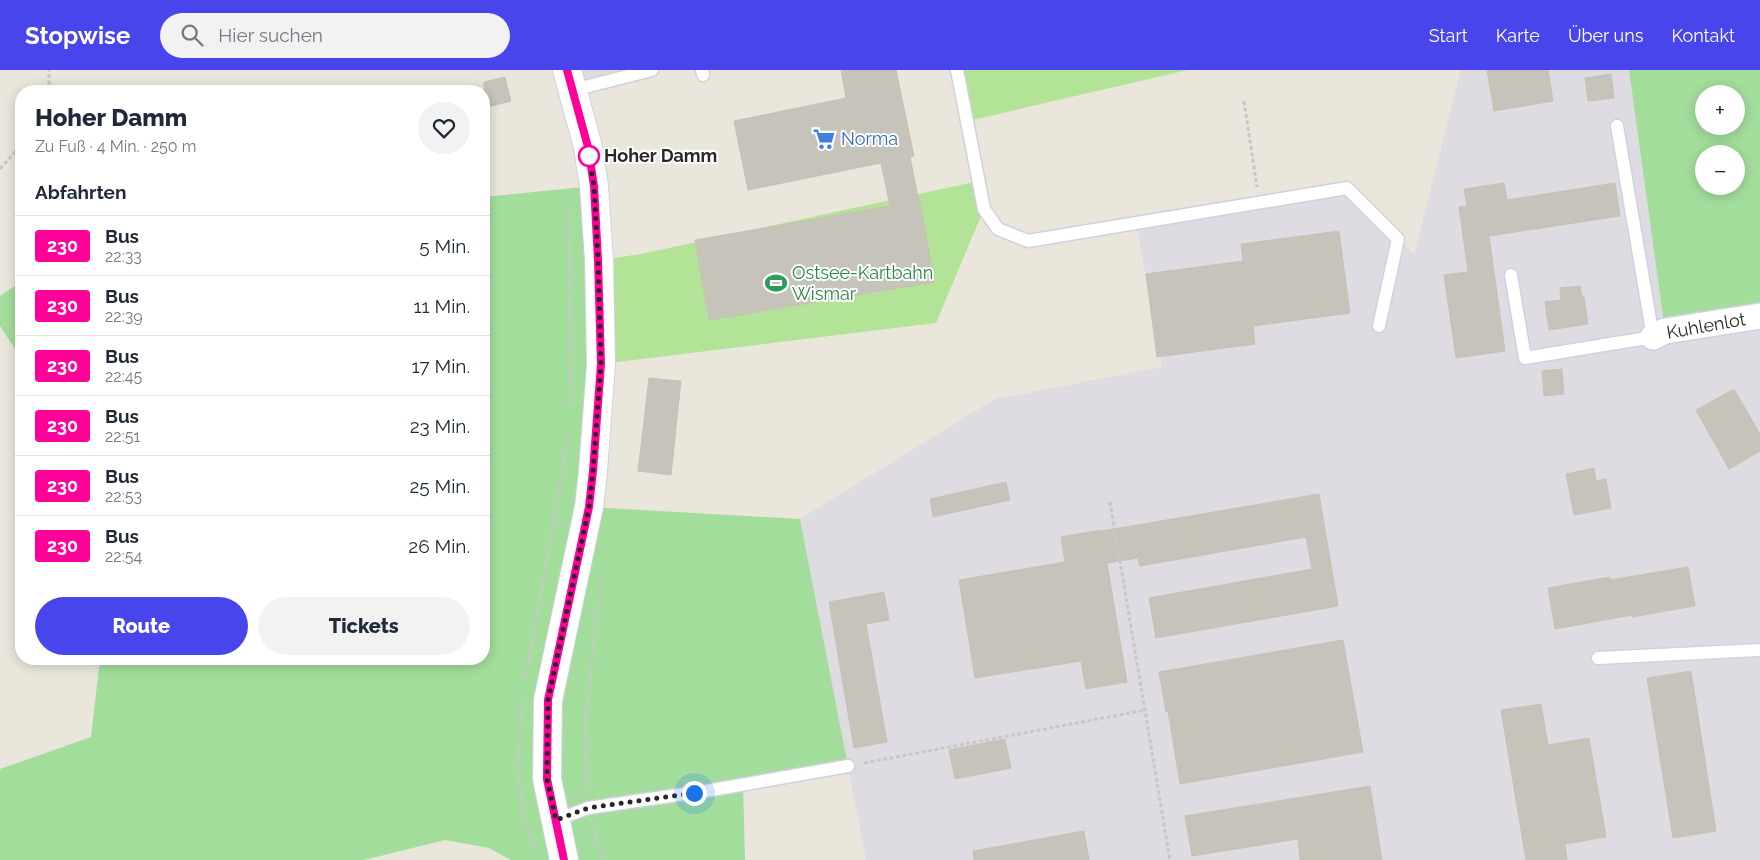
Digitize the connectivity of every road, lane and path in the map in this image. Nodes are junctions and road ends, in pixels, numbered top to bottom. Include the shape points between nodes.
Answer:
1 (49, 70) edge
2 (652, 70) edge
3 (957, 70) edge
4 (570, 80) edge
5 (49, 85) edge
6 (1244, 101) dead end
7 (1617, 126) dead end
8 (15, 152) edge
9 (0, 169) edge
10 (568, 203) dead end
11 (1259, 203) junction
12 (1511, 275) dead end
13 (1760, 316) edge
14 (1379, 326) dead end
15 (1653, 337) junction
16 (572, 410) dead end
17 (570, 429) dead end
18 (1110, 502) dead end
19 (602, 571) dead end
20 (1760, 650) edge
21 (1598, 658) dead end
22 (525, 678) dead end
23 (522, 697) dead end
24 (1146, 710) junction
25 (848, 766) joint
26 (588, 808) junction
27 (556, 820) junction
28 (538, 860) edge
29 (564, 860) edge
30 (603, 860) edge
31 (1170, 860) edge

1 - 5 path
2 - 4 lane
3 - 11 lane via 984,209 998,229 1028,241
4 - 27 main road via 588,147 594,186 601,364 589,507 548,700 547,779
6 - 11 path
7 - 15 lane
8 - 9 path
10 - 16 path
11 - 14 lane via 1347,188 1398,239
12 - 15 lane via 1525,358
13 - 15 street, Kuhlenlot via 1665,331
17 - 22 path
18 - 24 path
19 - 26 path via 585,724
20 - 21 lane
23 - 28 path via 518,765 523,815
24 - 25 path
24 - 31 path
25 - 26 lane
26 - 27 lane
26 - 30 path
27 - 29 main road

